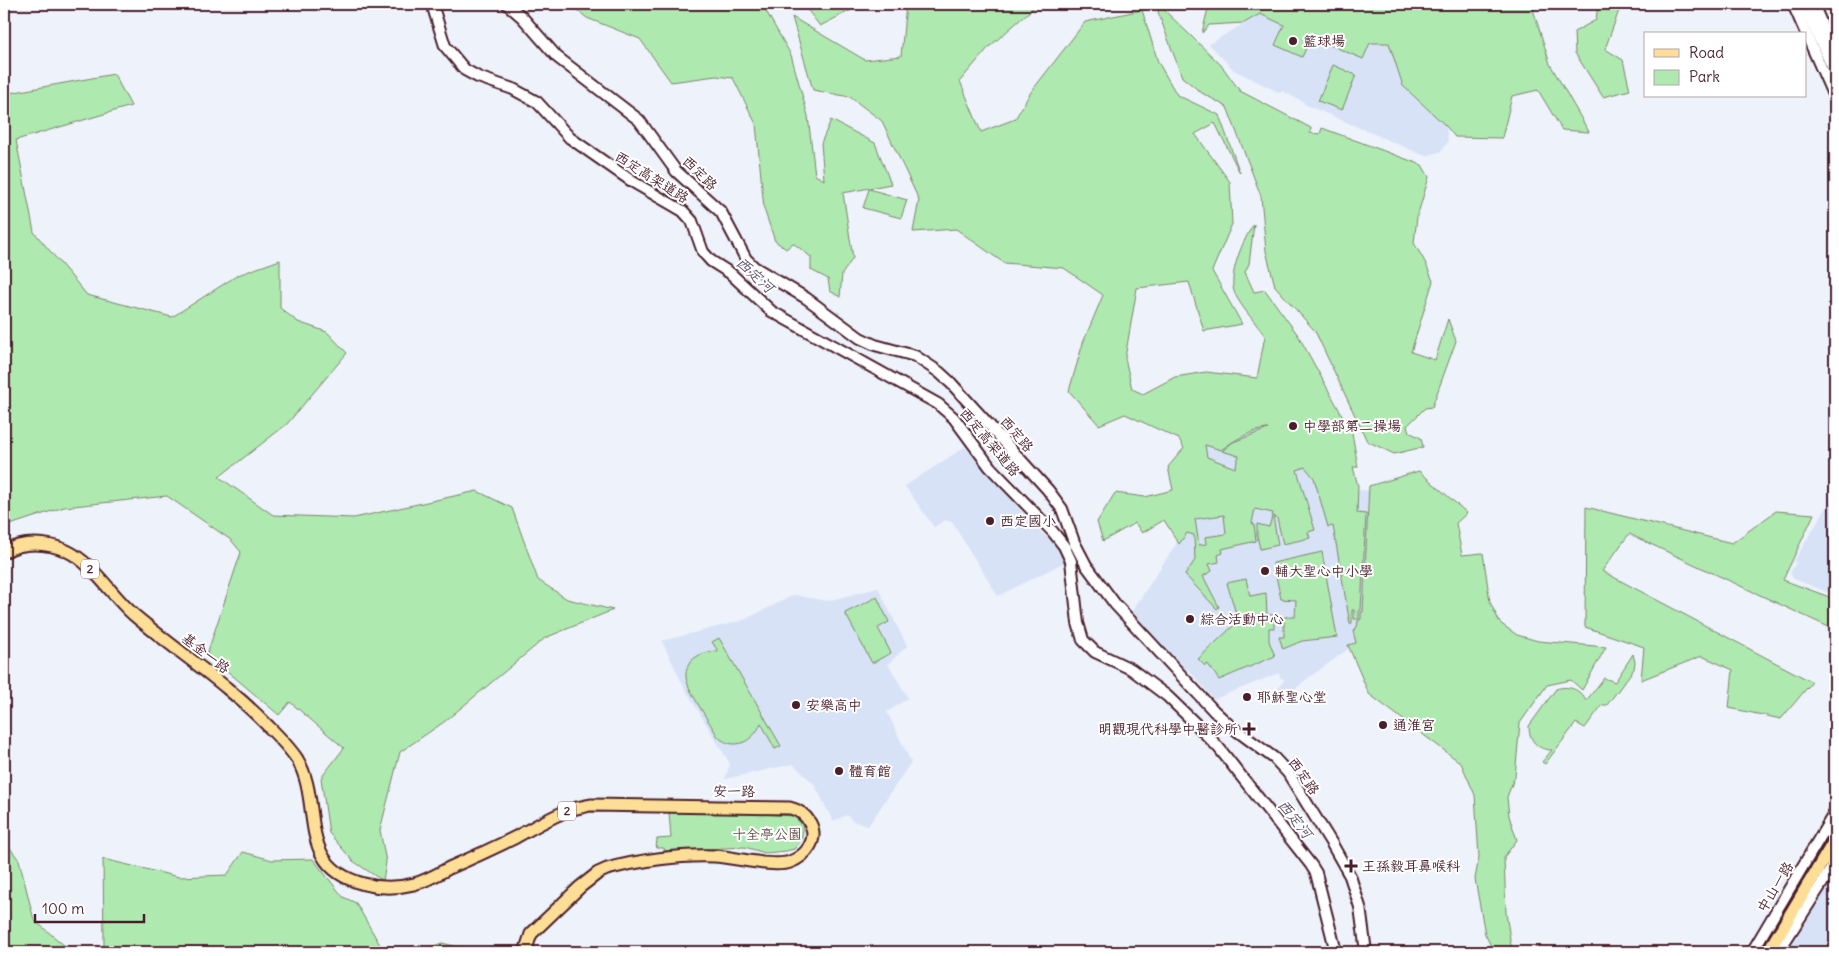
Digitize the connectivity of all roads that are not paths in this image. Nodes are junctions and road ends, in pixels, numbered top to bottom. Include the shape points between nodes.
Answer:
1 (432, 4) edge
2 (507, 4) edge
3 (1793, 4) edge
4 (1803, 4) edge
5 (1813, 4) edge
6 (1805, 32) edge
7 (1806, 33) edge
8 (1835, 55) edge
9 (1835, 73) edge
10 (1835, 99) edge
11 (4, 552) edge
12 (1835, 812) edge
13 (1822, 835) junction
14 (1835, 841) edge
15 (323, 856) joint
16 (1835, 862) edge
17 (525, 952) edge
18 (1336, 952) edge
19 (1366, 952) edge
20 (1752, 952) edge
21 (1768, 952) edge
22 (1778, 952) edge

1 - 18 street, 西定高架道路 via 445,46 465,70 537,102 578,144 633,182 683,210 692,221 703,252 771,311 938,404 954,418 990,467 1064,546 1071,561 1083,640 1095,652 1131,669 1167,696 1196,724 1219,748 1311,865 1316,873
2 - 19 street, 西定路 via 556,57 639,120 676,171 721,212 746,259 754,267 806,298 860,338 925,362 986,419 1062,509 1086,565 1115,604 1214,711 1274,758 1288,773 1350,876 1360,907
3 - 6 street
4 - 9 street
5 - 8 street
7 - 10 street
11 - 15 main road, 基金一路 / 2 via 14,546 37,544 54,546 75,555 133,614 245,702 297,760 308,792 314,837
12 - 13 street, 中山一路
13 - 14 street
13 - 20 street, 中山一路
14 - 21 highway
15 - 17 main road, 安一路 / 2 via 337,871 354,881 393,887 416,884 566,811 591,804 790,808 799,810 811,825 813,841 810,847 789,862 776,864 710,855 669,858 607,869 589,880 531,934
16 - 22 street

